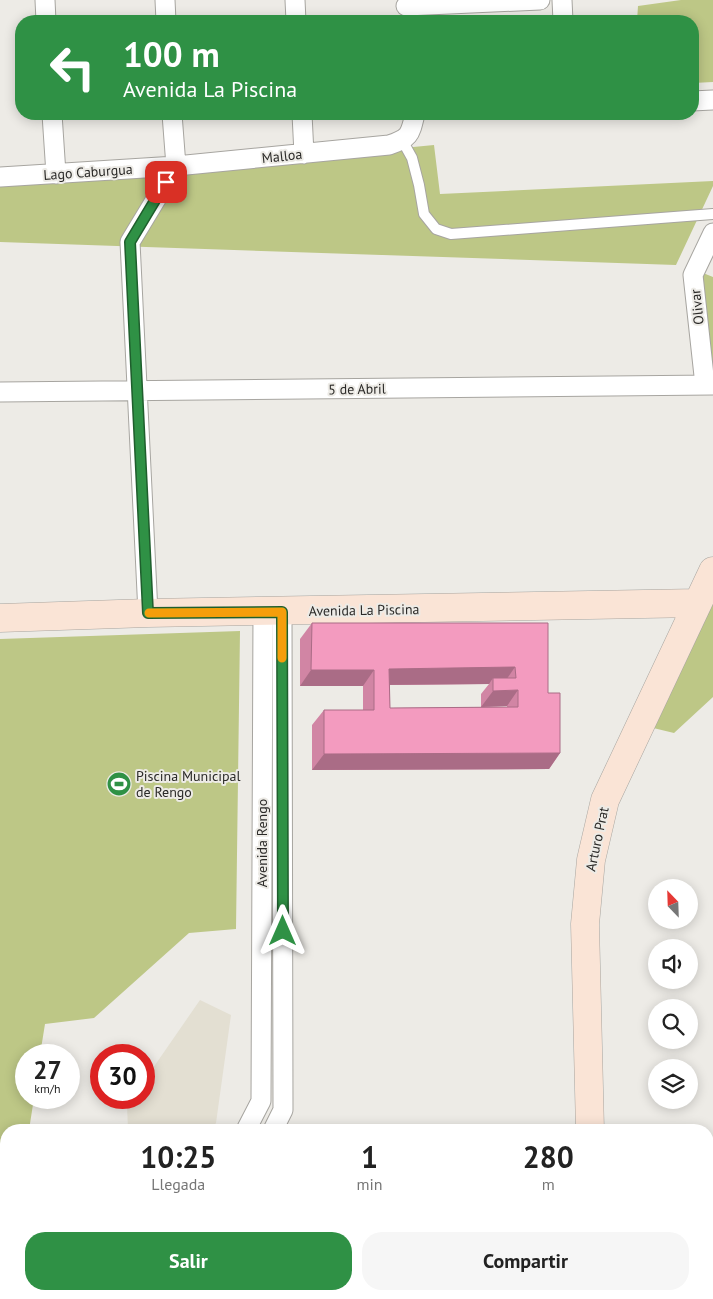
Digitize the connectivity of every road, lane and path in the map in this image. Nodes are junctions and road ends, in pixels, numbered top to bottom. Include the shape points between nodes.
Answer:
1 (45, 0) edge
2 (164, 0) edge
3 (295, 0) edge
4 (540, 0) edge
5 (562, 0) edge
6 (407, 9) edge
7 (46, 15) edge
8 (165, 15) edge
9 (296, 15) edge
10 (563, 15) edge
11 (713, 100) edge
12 (699, 101) edge
13 (52, 120) edge
14 (172, 120) edge
15 (302, 120) edge
16 (413, 120) edge
17 (395, 143) junction
18 (304, 154) junction
19 (176, 166) junction
20 (56, 174) junction
21 (0, 178) edge
22 (713, 214) edge
23 (713, 233) edge
24 (709, 385) edge
25 (138, 391) junction
26 (0, 392) edge
27 (713, 571) edge
28 (698, 603) junction
29 (273, 612) junction
30 (148, 613) junction
31 (0, 618) edge
32 (249, 1124) edge
33 (276, 1124) edge
34 (590, 1124) edge

1 - 7 street
2 - 8 street
3 - 9 street
4 - 6 street
5 - 10 street
11 - 12 street
13 - 20 street
14 - 19 street
15 - 18 street
16 - 17 street via 411,132
17 - 18 street, Malloa
17 - 22 lane via 412,158 424,214 436,229 451,234
18 - 19 street, Malloa
19 - 20 street, Lago Caburgua
19 - 25 street via 130,242
20 - 21 street, Lago Caburgua
23 - 24 street, Olivar via 693,275
24 - 25 street, 5 de Abril
25 - 26 street, 5 de Abril
25 - 30 street
27 - 28 street, Arturo Prat
28 - 29 street, Avenida La Piscina
28 - 34 street, Arturo Prat via 605,800 591,860 585,924
29 - 30 street, Avenida La Piscina
29 - 32 street, Avenida Rengo via 261,1101
29 - 33 street, Avenida Rengo via 283,1110
30 - 31 street, Avenida La Piscina

